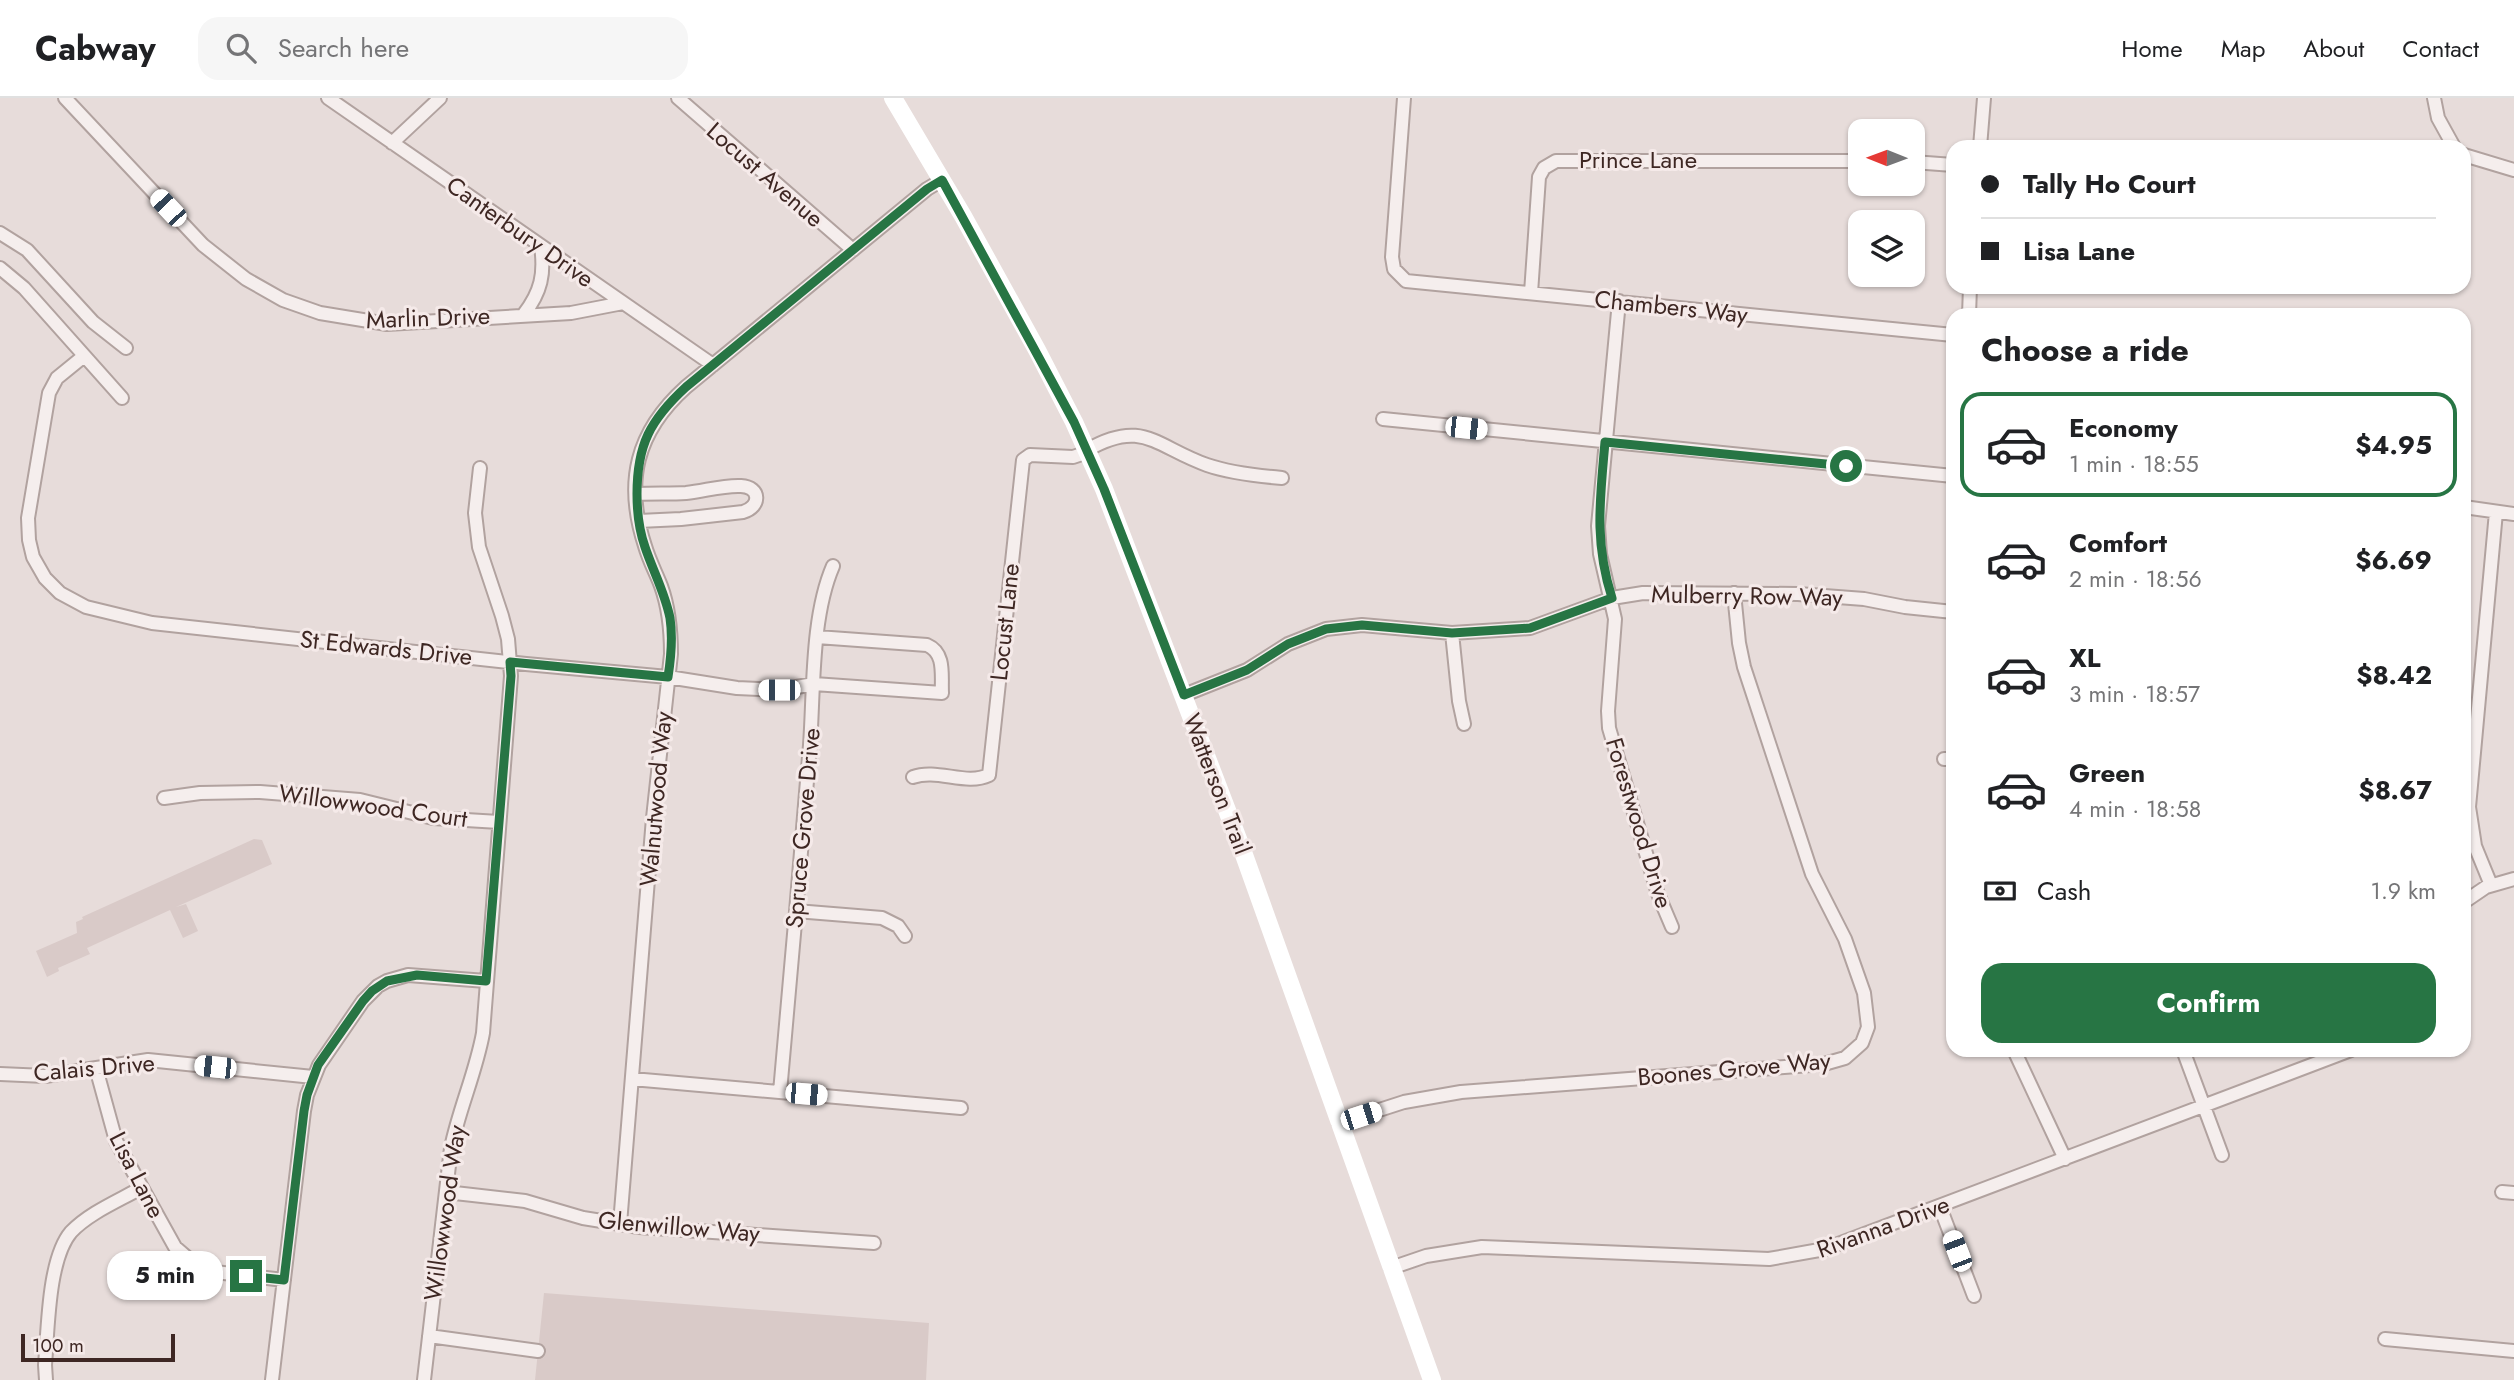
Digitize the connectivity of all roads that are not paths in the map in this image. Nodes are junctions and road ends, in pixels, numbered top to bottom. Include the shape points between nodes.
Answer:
1 (65, 98) edge
2 (328, 98) edge
3 (440, 98) edge
4 (678, 98) edge
5 (893, 98) edge
6 (1404, 98) edge
7 (1984, 98) edge
8 (2434, 98) edge
9 (1981, 140) edge
10 (2447, 140) edge
11 (392, 143) junction
12 (2471, 158) edge
13 (1848, 161) edge
14 (1925, 163) edge
15 (1946, 164) edge
16 (2514, 170) edge
17 (942, 180) junction
18 (0, 233) edge
19 (541, 246) junction
20 (853, 250) junction
21 (0, 268) edge
22 (1531, 293) junction
23 (1619, 301) junction
24 (622, 303) junction
25 (524, 314) junction
26 (1946, 334) edge
27 (126, 348) dead end
28 (84, 356) junction
29 (713, 365) junction
30 (122, 398) dead end
31 (1383, 419) dead end
32 (1605, 442) junction
33 (1088, 451) junction
34 (480, 468) dead end
35 (1946, 475) edge
36 (1282, 478) dead end
37 (637, 494) junction
38 (2471, 508) edge
39 (2496, 512) junction
40 (2514, 513) edge
41 (639, 521) junction
42 (833, 566) dead end
43 (1734, 593) junction
44 (1612, 598) junction
45 (1946, 611) edge
46 (1452, 633) junction
47 (817, 637) junction
48 (510, 662) junction
49 (668, 677) junction
50 (814, 684) junction
51 (1184, 695) junction
52 (1464, 724) dead end
53 (913, 777) dead end
54 (2471, 785) edge
55 (164, 798) dead end
56 (2471, 820) edge
57 (499, 822) junction
58 (2514, 879) edge
59 (2491, 885) junction
60 (2471, 898) edge
61 (796, 911) junction
62 (1672, 927) dead end
63 (905, 936) dead end
64 (486, 981) junction
65 (2017, 1057) edge
66 (2186, 1057) edge
67 (2323, 1057) edge
68 (96, 1068) junction
69 (0, 1074) edge
70 (313, 1077) junction
71 (632, 1079) junction
72 (780, 1092) junction
73 (2204, 1106) junction
74 (961, 1108) dead end
75 (1339, 1123) junction
76 (2222, 1155) dead end
77 (2065, 1159) junction
78 (141, 1188) junction
79 (446, 1192) junction
80 (1940, 1207) junction
81 (620, 1224) junction
82 (874, 1243) dead end
83 (1391, 1268) junction
84 (284, 1280) junction
85 (1974, 1296) dead end
86 (429, 1336) junction
87 (2385, 1339) dead end
88 (538, 1351) dead end
89 (2514, 1351) edge
90 (46, 1380) edge
91 (272, 1380) edge
92 (424, 1380) edge
93 (1432, 1380) edge

1 - 25 street, Marlin Drive via 203,245 246,279 283,300 320,313 387,324
2 - 11 street, Canterbury Drive
3 - 11 street
4 - 20 street, Locust Avenue
5 - 17 main road, Watterson Trail
6 - 22 street, Chambers Way via 1394,269 1412,282
7 - 9 street
8 - 10 street
11 - 19 street, Canterbury Drive
12 - 16 street
13 - 22 street, Prince Lane via 1556,160 1539,177
14 - 15 street
17 - 20 street, Walnutwood Way
17 - 33 main road, Watterson Trail
18 - 27 street via 33,256 93,322
19 - 24 street, Canterbury Drive
19 - 25 street via 541,288
20 - 29 street, Walnutwood Way
21 - 28 street via 24,288
22 - 23 street, Chambers Way
23 - 26 street, Chambers Way
23 - 32 street, Forestwood Drive
24 - 25 street, Marlin Drive via 571,313
24 - 29 street, Canterbury Drive
28 - 30 street
28 - 48 street, St Edwards Drive via 57,378 49,393 29,518 33,557 60,593 86,607 152,623
29 - 37 street, Walnutwood Way via 674,398 652,425 641,449
31 - 32 street
32 - 35 street
32 - 44 street, Forestwood Drive via 1598,526
33 - 36 street via 1106,440 1146,436 1209,466
33 - 51 main road, Watterson Trail
33 - 53 street, Locust Lane via 1073,457 1030,455 1023,460 989,775 975,779 922,773
34 - 48 street, Willowwood Way via 475,513 479,547 502,616
37 - 41 street, Walnutwood Way
37 - 41 street via 742,486 757,496 751,510 743,512
38 - 39 street
39 - 40 street
39 - 54 street
41 - 49 street, Walnutwood Way via 670,618
42 - 47 street, Spruce Grove Drive
43 - 44 street, Mulberry Row Way via 1643,593
43 - 45 street, Mulberry Row Way via 1852,598
43 - 75 street, Boones Grove Way via 1744,667 1812,874 1845,939 1864,993 1868,1027 1862,1043 1845,1058 1824,1064 1461,1092 1404,1102
44 - 46 street, Mulberry Row Way via 1530,628
44 - 62 street, Forestwood Drive via 1609,728
46 - 51 street, Mulberry Row Way via 1362,625 1326,629 1288,644 1247,670
46 - 52 street
47 - 50 street, Spruce Grove Drive
47 - 50 street, St Edwards Drive via 935,648 941,658 942,693
48 - 49 street, St Edwards Drive
48 - 57 street, Willowwood Way
49 - 50 street, St Edwards Drive via 759,690
49 - 71 street, Walnutwood Way
50 - 61 street, Spruce Grove Drive
51 - 75 main road, Watterson Trail
55 - 57 street, Willowwood Court via 260,792 360,800 433,818
56 - 59 street via 2475,846
57 - 64 street, Willowwood Way
58 - 59 street
59 - 60 street
61 - 63 street via 882,918 898,926
61 - 72 street, Spruce Grove Drive
64 - 70 street via 417,975 387,981 363,1001
64 - 79 street, Willowwood Way via 478,1059 457,1119
65 - 77 street
66 - 73 street
67 - 73 street, Rivanna Drive
68 - 69 street, Calais Drive via 45,1076
68 - 70 street, Calais Drive via 148,1060
68 - 78 street, Lisa Lane via 116,1141
70 - 84 street via 304,1111
71 - 72 street
71 - 81 street, Walnutwood Way
72 - 74 street
73 - 76 street
73 - 77 street, Rivanna Drive
75 - 83 main road, Watterson Trail
77 - 80 street, Rivanna Drive
78 - 84 street, Lisa Lane via 175,1247 197,1266
78 - 90 street via 82,1223 60,1250 54,1273
79 - 81 street, Glenwillow Way via 525,1201
79 - 86 street, Willowwood Way
80 - 83 street, Rivanna Drive via 1825,1249 1785,1258 1482,1247 1426,1256
80 - 85 street
81 - 82 street, Glenwillow Way
83 - 93 main road, Watterson Trail
84 - 91 street
86 - 88 street
86 - 92 street, Willowwood Way
87 - 89 street

